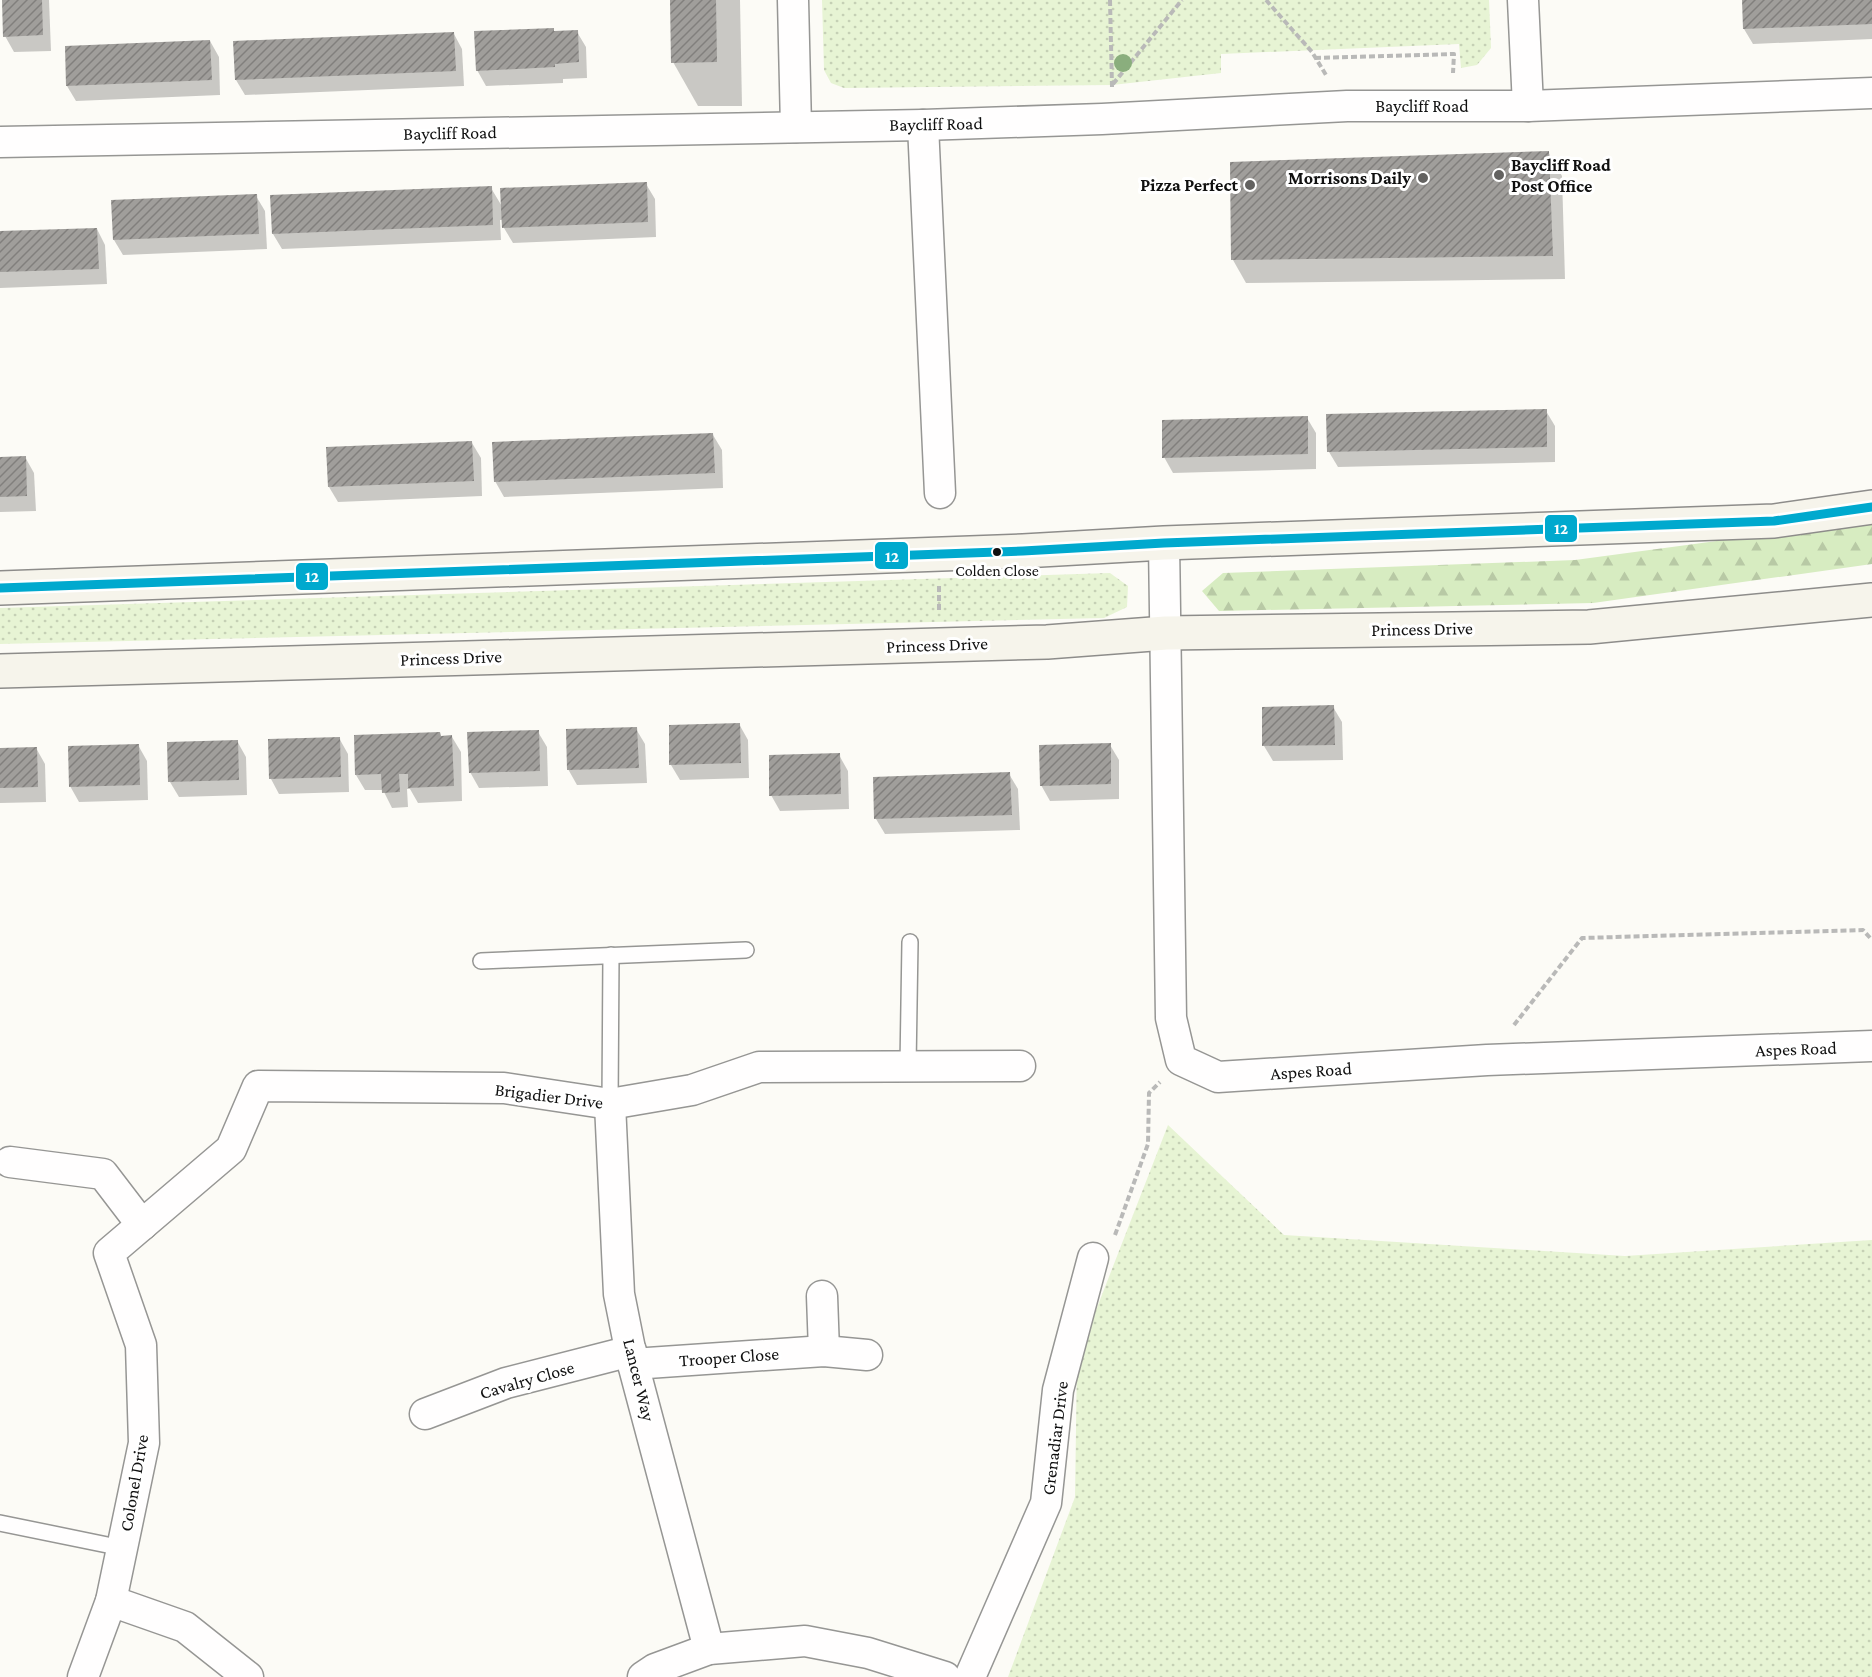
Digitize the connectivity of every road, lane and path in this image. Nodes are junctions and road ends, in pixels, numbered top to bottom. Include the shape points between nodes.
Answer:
1 (793, 0) edge
2 (1110, 0) edge
3 (1182, 0) edge
4 (1266, 0) edge
5 (1523, 0) edge
6 (1315, 58) junction
7 (1457, 76) dead end
8 (1112, 85) junction
9 (1872, 93) edge
10 (1347, 106) junction
11 (1528, 106) junction
12 (1102, 119) junction
13 (923, 125) junction
14 (796, 127) junction
15 (0, 142) edge
16 (940, 493) dead end
17 (1872, 507) edge
18 (1164, 543) junction
19 (0, 588) edge
20 (1872, 600) edge
21 (1166, 633) junction
22 (0, 671) edge
23 (1872, 940) edge
24 (910, 942) dead end
25 (746, 950) dead end
26 (611, 955) junction
27 (481, 961) dead end
28 (1872, 1046) edge
29 (1487, 1060) junction
30 (1020, 1065) dead end
31 (908, 1066) junction
32 (610, 1104) junction
33 (10, 1162) dead end
34 (141, 1225) junction
35 (109, 1253) joint
36 (1093, 1258) dead end
37 (822, 1296) dead end
38 (824, 1351) junction
39 (867, 1355) dead end
40 (632, 1357) junction
41 (424, 1414) dead end
42 (0, 1522) edge
43 (122, 1548) junction
44 (111, 1600) junction
45 (709, 1649) junction
46 (83, 1677) edge
47 (248, 1677) edge
48 (643, 1677) edge
49 (945, 1677) edge
50 (970, 1677) edge

1 - 14 street
2 - 8 path
3 - 8 path
4 - 6 path
5 - 11 street
6 - 7 path via 1454,54 1453,72
6 - 10 path
8 - 12 path
9 - 11 street, Baycliff Road
10 - 11 street, Baycliff Road
10 - 12 street, Baycliff Road
12 - 13 street, Baycliff Road
13 - 14 street, Baycliff Road
13 - 16 street
14 - 15 street, Baycliff Road
17 - 18 street via 1774,521
18 - 19 street
18 - 21 street
20 - 21 street, Princess Drive via 1589,627
21 - 22 street, Princess Drive via 1047,642
21 - 29 street, Aspes Road via 1171,1018 1181,1060 1218,1077
23 - 29 path via 1863,930 1582,938
24 - 31 lane
25 - 26 lane
26 - 27 lane
26 - 32 lane
28 - 29 street, Aspes Road
30 - 31 street, Brigadier Drive
31 - 32 street, Brigadier Drive via 759,1067 692,1090
32 - 34 street, Brigadier Drive via 504,1088 258,1086 231,1149
32 - 40 street, Lancer Way via 619,1294
33 - 34 street via 103,1174
34 - 35 street, Brigadier Drive
35 - 43 street, Colonel Drive via 141,1345 144,1443
36 - 50 street, Grenadiar Drive via 1058,1390 1046,1503
37 - 38 street
38 - 39 street, Trooper Close
38 - 40 street, Trooper Close
40 - 41 street, Cavalry Close via 506,1383
40 - 45 street, Lancer Way
42 - 43 lane
43 - 44 street, Colonel Drive
44 - 46 street, Colonel Drive
44 - 47 street via 185,1627
45 - 48 street
45 - 49 street via 805,1641 868,1653

